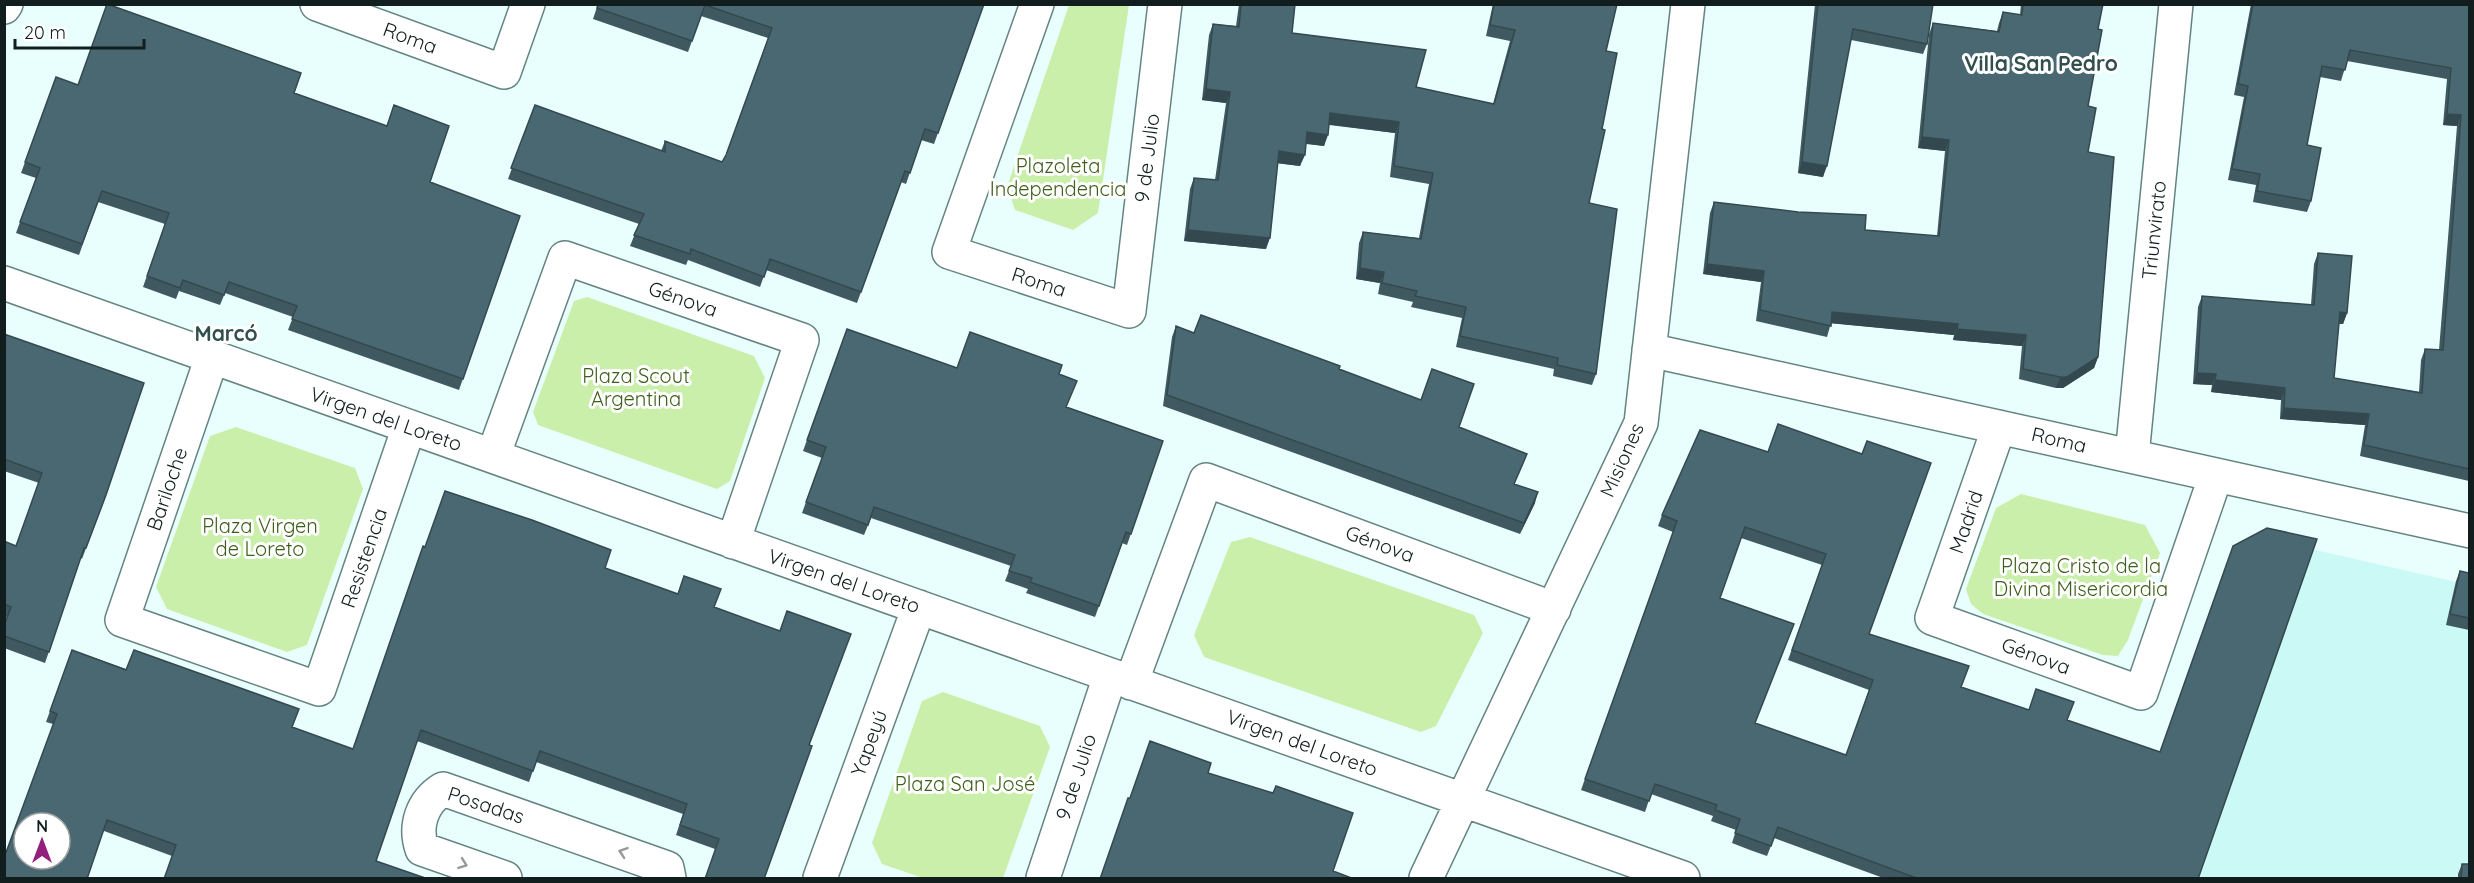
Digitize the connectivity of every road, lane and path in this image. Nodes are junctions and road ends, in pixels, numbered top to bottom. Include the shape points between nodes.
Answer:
1 (317, 4) edge
2 (528, 4) edge
3 (1037, 4) edge
4 (1165, 4) edge
5 (1688, 4) edge
6 (2176, 4) edge
7 (4, 283) edge
8 (1129, 311) joint
9 (1649, 350) junction
10 (212, 357) junction
11 (409, 427) junction
12 (2000, 427) junction
13 (492, 456) junction
14 (2132, 456) junction
15 (2216, 475) junction
16 (1206, 480) joint
17 (2469, 531) edge
18 (733, 542) junction
19 (919, 607) junction
20 (1554, 609) junction
21 (1932, 618) joint
22 (1121, 679) junction
23 (319, 689) joint
24 (1463, 801) junction
25 (500, 878) edge
26 (821, 878) edge
27 (669, 879) edge
28 (1043, 879) edge
29 (1426, 879) edge
30 (1683, 879) edge

1 - 2 street, Roma via 504,72
3 - 8 street, Roma via 950,252
4 - 8 street, 9 de Julio
5 - 9 street, Misiones
6 - 14 street, Triunvirato
7 - 10 street, Virgen del Loreto
9 - 12 street, Roma
9 - 20 street, Misiones via 1641,423
10 - 11 street, Virgen del Loreto
10 - 23 street, Bariloche via 122,620
11 - 13 street, Virgen del Loreto
11 - 23 street, Resistencia
12 - 14 street, Roma
12 - 21 street, Madrid
13 - 18 street, Virgen del Loreto
13 - 18 street, Génova via 565,258 802,340
14 - 15 street, Roma
15 - 17 street, Roma
15 - 21 street, Génova via 2140,693
16 - 20 street, Génova
16 - 22 street, 9 de Julio
18 - 19 street, Virgen del Loreto
19 - 22 street, Virgen del Loreto
19 - 26 street, Yapeyú
20 - 24 street, Misiones
22 - 24 street, Virgen del Loreto
22 - 28 street, 9 de Julio
24 - 29 street, Misiones
24 - 30 street, Virgen del Loreto
27 -> 25 street, Posadas via 667,868 443,789 427,804 420,819 422,849

